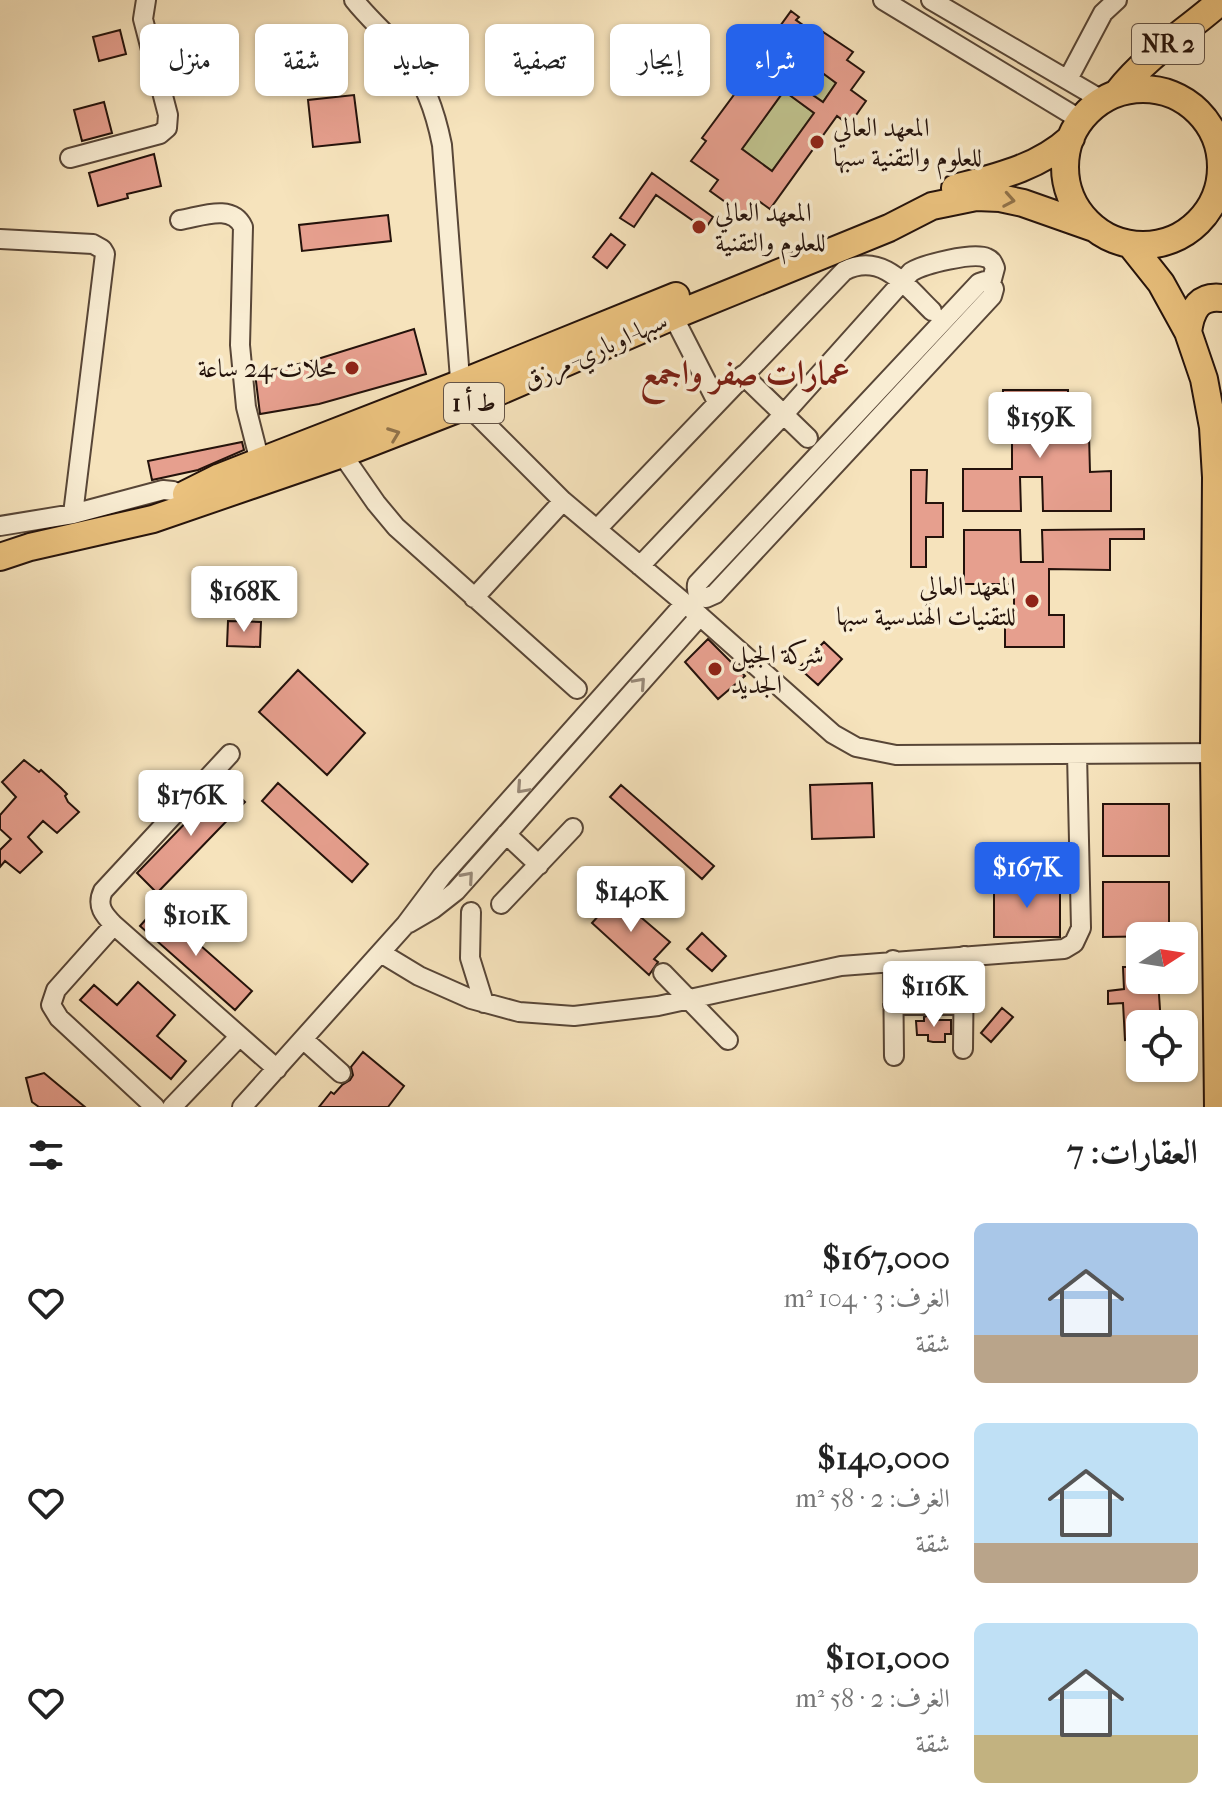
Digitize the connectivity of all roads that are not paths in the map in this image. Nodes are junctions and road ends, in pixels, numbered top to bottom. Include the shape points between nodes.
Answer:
1 (146, 0) edge
2 (354, 0) edge
3 (883, 0) edge
4 (931, 0) edge
5 (1108, 4) edge
6 (1219, 8) edge
7 (1068, 79) junction
8 (1110, 96) junction
9 (1076, 129) junction
10 (70, 158) dead end
11 (1221, 158) edge
12 (930, 200) junction
13 (180, 220) dead end
14 (1094, 228) junction
15 (0, 239) edge
16 (1130, 244) junction
17 (902, 282) junction
18 (991, 283) junction
19 (1222, 298) edge
20 (932, 311) dead end
21 (673, 316) junction
22 (1188, 332) junction
23 (743, 375) junction
24 (464, 395) junction
25 (717, 402) junction
26 (784, 414) junction
27 (814, 445) junction
28 (342, 454) junction
29 (260, 462) junction
30 (835, 467) junction
31 (183, 496) junction
32 (563, 501) junction
33 (73, 514) junction
34 (0, 526) edge
35 (597, 529) junction
36 (0, 539) edge
37 (0, 557) edge
38 (640, 566) junction
39 (474, 598) junction
40 (685, 603) junction
41 (700, 616) junction
42 (577, 689) dead end
43 (1218, 753) edge
44 (230, 754) dead end
45 (1077, 754) junction
46 (555, 766) junction
47 (573, 828) dead end
48 (506, 834) junction
49 (477, 838) junction
50 (492, 850) junction
51 (539, 865) junction
52 (501, 904) dead end
53 (471, 912) dead end
54 (406, 924) junction
55 (114, 925) junction
56 (381, 953) junction
57 (964, 956) junction
58 (893, 960) junction
59 (663, 973) dead end
60 (688, 1000) junction
61 (484, 1003) junction
62 (893, 1005) junction
63 (962, 1005) junction
64 (239, 1037) junction
65 (303, 1039) junction
66 (728, 1040) dead end
67 (963, 1049) dead end
68 (894, 1056) dead end
69 (1220, 1068) edge
70 (277, 1069) junction
71 (341, 1073) dead end
72 (155, 1107) edge
73 (172, 1107) edge
74 (242, 1107) edge
75 (1218, 1107) edge

1 - 10 street via 143,19 167,128
2 - 24 street via 402,52 437,121
3 - 9 street
4 - 7 street
5 - 7 street
6 - 8 highway, NR 2 via 1151,55
7 - 8 street
8 - 9 highway
8 - 11 highway via 1150,89 1181,98 1205,119
9 - 12 highway, سبها-اوباري-مرزق / ط أ 1 via 1047,157
9 - 14 highway via 1065,171 1079,212
11 - 16 highway via 1221,181 1212,204 1188,232 1166,242
12 -> 14 highway, سبها-اوباري-مرزق / ط أ 1 via 1000,198
12 - 21 highway, سبها-اوباري-مرزق / ط أ 1 via 889,228
12 - 24 highway, سبها-اوباري-مرزق / ط أ 1 via 868,217
13 - 29 street via 230,213 243,227 240,345 246,407
14 - 16 highway
15 - 33 street via 93,244 105,254
16 - 22 highway via 1161,283
17 - 18 street via 932,263 982,257 995,268
17 - 20 street
17 - 23 street via 875,265 844,271
17 - 26 street
18 - 27 street via 979,283
18 - 30 street via 992,296
19 - 22 highway via 1198,304
21 - 24 highway, سبها-اوباري-مرزق / ط أ 1
21 - 25 street
22 - 43 highway via 1204,379 1215,452
23 - 25 street
23 - 26 street
28 -> 24 highway, سبها-اوباري-مرزق / ط أ 1
24 - 29 highway, سبها-اوباري-مرزق / ط أ 1
24 - 32 street
25 - 35 street
26 - 27 street
26 - 38 street
27 - 30 street
27 - 30 street via 697,584 700,596 712,597
28 - 37 highway, سبها-اوباري-مرزق / ط أ 1 via 153,519
28 - 39 street via 389,519
29 - 31 highway, سبها-اوباري-مرزق / ط أ 1
31 - 33 street via 163,490
31 - 36 highway, سبها-اوباري-مرزق / ط أ 1 via 118,516
32 - 35 street
32 - 39 street
33 - 34 street
35 - 38 street
38 - 40 street
39 - 42 street
40 - 41 street
40 - 46 street
41 - 45 street via 820,723 856,747 896,755
46 -> 41 street
43 - 45 street
43 - 69 highway
44 - 55 street via 103,891 102,911
45 - 57 street via 1082,923 1078,938 1057,951
46 - 48 street
46 -> 49 street
47 - 51 street
48 - 50 street
48 - 51 street
49 - 50 street
49 - 54 street
54 -> 50 street via 445,901
51 - 52 street
53 - 61 street via 470,958
54 - 56 street
55 - 64 street
55 - 72 street via 56,990 51,1005
56 - 61 street via 436,985
56 - 65 street
57 - 58 street
57 - 63 street
58 - 60 street via 817,970
58 - 62 street
59 - 60 street
60 - 61 street via 574,1016
60 - 66 street
62 - 63 street
62 - 68 street
63 - 67 street
64 - 70 street
64 - 73 street
65 - 70 street
65 - 71 street
69 - 75 highway
70 - 74 street

